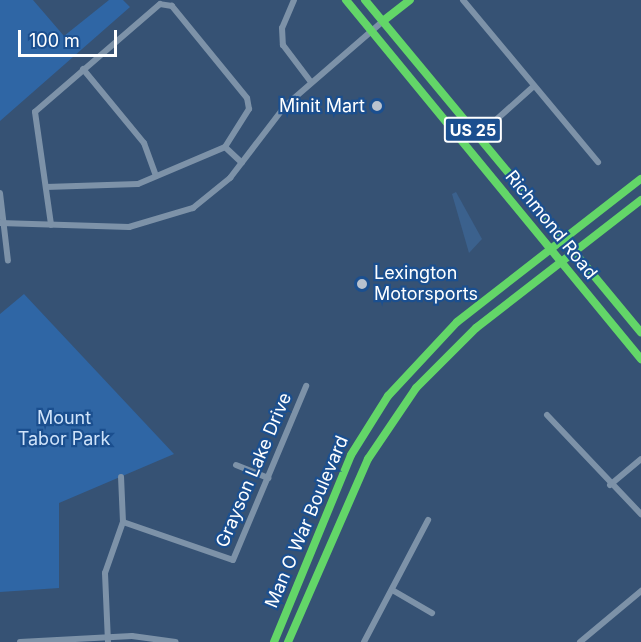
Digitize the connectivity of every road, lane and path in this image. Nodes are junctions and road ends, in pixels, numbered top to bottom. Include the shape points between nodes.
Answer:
1 (294, 0) edge
2 (346, 0) edge
3 (365, 0) edge
4 (411, 0) edge
5 (463, 0) edge
6 (383, 21) junction
7 (372, 32) junction
8 (82, 69) junction
9 (311, 82) junction
10 (534, 86) junction
11 (478, 136) junction
12 (225, 147) junction
13 (598, 162) dead end
14 (242, 164) junction
15 (156, 176) junction
16 (641, 179) edge
17 (46, 187) junction
18 (0, 193) edge
19 (641, 200) edge
20 (2, 223) edge
21 (51, 225) junction
22 (563, 238) junction
23 (549, 249) junction
24 (574, 251) junction
25 (8, 261) dead end
26 (561, 262) junction
27 (641, 332) edge
28 (641, 359) edge
29 (306, 386) dead end
30 (547, 415) dead end
31 (641, 459) edge
32 (236, 465) dead end
33 (121, 477) dead end
34 (267, 478) junction
35 (610, 484) junction
36 (641, 514) edge
37 (428, 520) dead end
38 (123, 522) junction
39 (394, 591) junction
40 (641, 591) edge
41 (432, 613) dead end
42 (108, 640) edge
43 (20, 642) edge
44 (176, 642) edge
45 (274, 642) edge
46 (288, 642) edge
47 (364, 642) edge
48 (580, 642) edge

1 - 9 street via 282,28 283,45
2 - 7 main road, Richmond Road / US 25
3 - 6 main road, Richmond Road / US 25
4 - 6 main road
5 - 10 street
6 - 7 street
6 - 11 main road, Richmond Road / US 25
7 - 9 street
7 - 23 main road, Richmond Road / US 25
8 - 12 street via 160,4 172,6 247,98 249,109
8 - 15 street via 144,143
8 - 17 street via 35,112
9 - 14 street via 275,116
10 - 11 street
10 - 13 street
11 - 22 main road, Richmond Road / US 25
12 - 14 street
12 - 15 street
14 - 21 street via 214,194 169,219 129,227
15 - 17 street via 138,184
16 - 22 main road, Man O War Boulevard
17 - 21 street
18 - 20 street
19 - 24 main road, Man O War Boulevard
20 - 21 street
20 - 25 street
22 - 23 main road, Man O War Boulevard
22 - 24 main road, Richmond Road / US 25
23 - 26 main road, Richmond Road / US 25
23 - 45 main road, Man O War Boulevard via 442,336 388,396 351,455
24 - 26 main road, Man O War Boulevard
24 - 27 main road, Richmond Road / US 25
26 - 28 main road, Richmond Road / US 25
26 - 46 main road, Man O War Boulevard via 453,348 405,402 352,490
29 - 34 street, Grayson Lake Drive
30 - 35 street
31 - 35 street
32 - 34 street
33 - 38 street
34 - 38 street, Grayson Lake Drive via 233,560
35 - 36 street
37 - 39 street
38 - 42 street via 105,573
39 - 41 street
39 - 47 street
40 - 48 street
42 - 43 street
42 - 44 street

